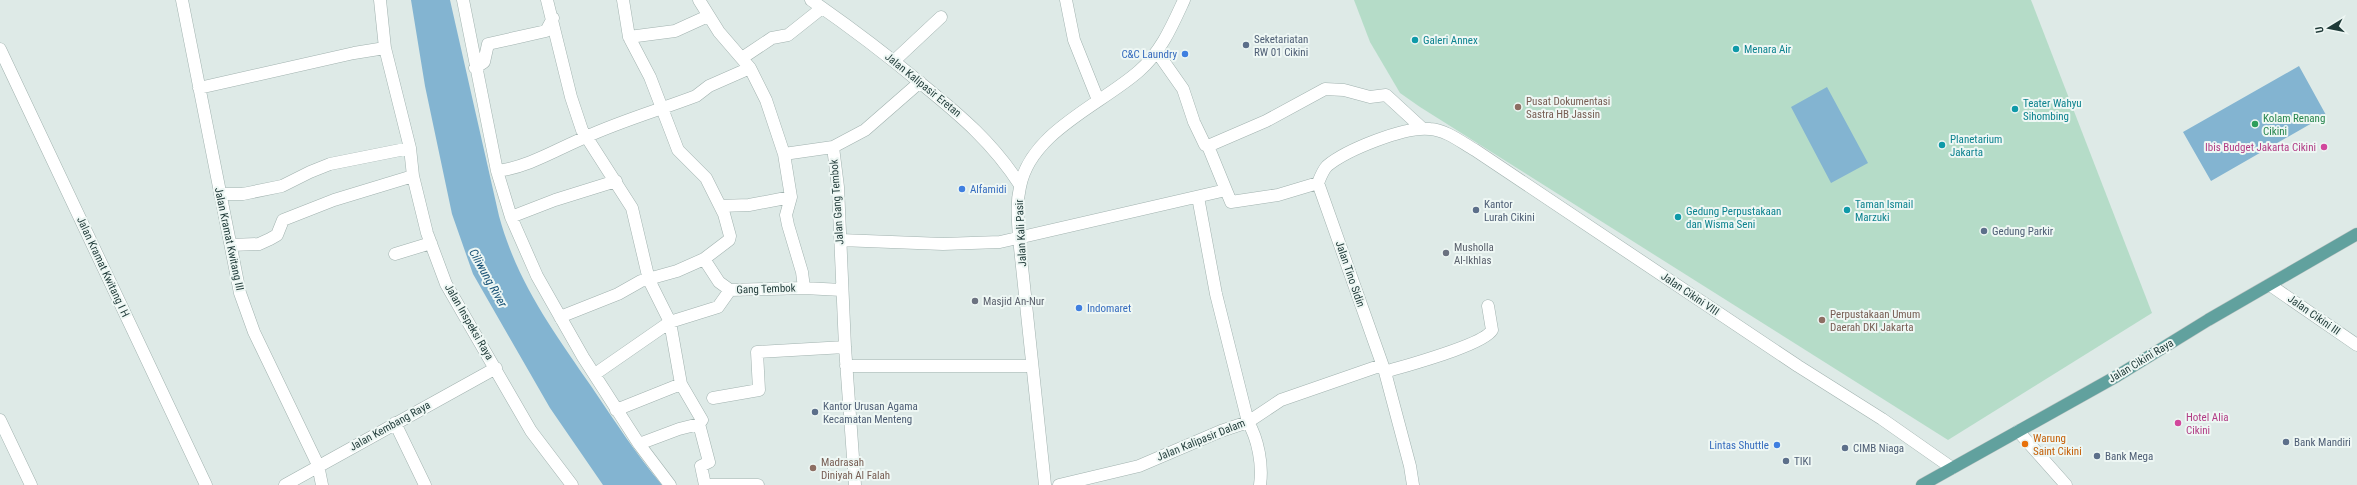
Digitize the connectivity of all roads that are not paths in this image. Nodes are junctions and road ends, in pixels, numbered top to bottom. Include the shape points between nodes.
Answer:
1 (182, 0) edge
2 (380, 0) edge
3 (462, 0) edge
4 (547, 0) edge
5 (623, 0) edge
6 (699, 0) edge
7 (811, 0) edge
8 (1066, 0) edge
9 (1184, 0) edge
10 (822, 8) junction
11 (708, 16) junction
12 (941, 17) dead end
13 (553, 18) junction
14 (629, 37) junction
15 (385, 48) junction
16 (0, 49) edge
17 (1157, 52) junction
18 (742, 58) junction
19 (894, 61) junction
20 (475, 68) junction
21 (750, 68) junction
22 (920, 82) junction
23 (199, 88) junction
24 (1098, 100) junction
25 (661, 109) junction
26 (1423, 128) junction
27 (586, 136) junction
28 (1208, 146) junction
29 (833, 147) junction
30 (410, 148) junction
31 (784, 154) junction
32 (497, 171) junction
33 (413, 176) junction
34 (616, 181) junction
35 (1318, 183) junction
36 (1020, 185) junction
37 (1226, 190) junction
38 (220, 194) junction
39 (791, 197) junction
40 (1198, 197) junction
41 (720, 206) junction
42 (511, 217) junction
43 (2357, 234) edge
44 (1019, 238) junction
45 (840, 240) junction
46 (431, 243) junction
47 (230, 245) junction
48 (395, 254) dead end
49 (704, 259) junction
50 (649, 280) junction
51 (2270, 285) junction
52 (804, 288) junction
53 (730, 290) junction
54 (842, 290) junction
55 (1488, 306) dead end
56 (560, 317) junction
57 (670, 322) junction
58 (2357, 345) edge
59 (845, 348) junction
60 (846, 366) junction
61 (1032, 366) junction
62 (496, 368) junction
63 (1384, 368) junction
64 (595, 374) junction
65 (682, 384) junction
66 (713, 398) dead end
67 (616, 410) junction
68 (0, 420) edge
69 (1248, 422) junction
70 (395, 423) junction
71 (699, 424) junction
72 (2018, 431) junction
73 (639, 444) junction
74 (318, 465) junction
75 (1952, 468) junction
76 (425, 484) edge
77 (31, 485) edge
78 (206, 485) edge
79 (285, 485) edge
80 (322, 485) edge
81 (572, 485) edge
82 (670, 485) edge
83 (706, 485) edge
84 (758, 485) edge
85 (855, 485) edge
86 (1045, 485) edge
87 (1059, 485) edge
88 (1260, 485) edge
89 (1413, 485) edge
90 (1922, 485) edge
91 (2066, 485) edge

1 - 23 street, Jalan Kramat Kwitang III
2 - 15 street, Jalan Inspeksi Raya
3 - 20 street
4 - 13 street
5 - 14 street
6 - 11 street, Gang Tembok
7 - 10 street, Jalan Kalipasir Eretan
8 - 24 street via 1074,40
9 - 17 street, Jalan Kali Pasir
10 - 18 street via 788,35 772,38
10 - 19 street, Jalan Kalipasir Eretan via 865,37
11 - 14 street via 675,30
11 - 18 street, Gang Tembok
12 - 19 street
13 - 20 street via 546,31 488,44 484,62
13 - 27 street via 571,97
14 - 25 street via 650,77
15 - 23 street
15 - 30 street, Jalan Inspeksi Raya
16 - 78 street, Jalan Kramat Kwitang I H
17 - 24 street, Jalan Kali Pasir via 1128,80
17 - 28 street via 1183,89 1194,122
18 - 21 street, Gang Tembok
19 - 22 street, Jalan Kalipasir Eretan
20 - 32 street
21 - 25 street via 709,86 696,96
21 - 31 street, Gang Tembok via 766,100
22 - 29 street, Jalan Gang Tembok via 865,130
22 - 36 street, Jalan Kalipasir Eretan via 971,124 1006,163
23 - 38 street, Jalan Kramat Kwitang III
24 - 36 street, Jalan Kali Pasir via 1071,119 1043,145 1031,160
25 - 27 street
25 - 41 street via 678,150 706,178
26 - 28 street via 1386,95 1370,97 1334,88 1325,89 1266,121
26 - 35 street via 1395,133 1355,151 1326,167
26 - 75 street, Jalan Cikini VIII via 1442,132 1475,150
27 - 32 street via 550,154
27 - 34 street
28 - 37 street
29 - 31 street
29 - 45 street, Jalan Gang Tembok
30 - 33 street, Jalan Inspeksi Raya
30 - 38 street via 330,164 282,186 243,194
31 - 39 street, Gang Tembok
32 - 42 street
33 - 46 street, Jalan Inspeksi Raya
33 - 47 street via 334,200 283,220 274,237 259,244
34 - 42 street
34 - 50 street via 632,208
35 - 37 street via 1278,195 1231,202
35 - 63 street, Jalan Tino Sidin
36 - 44 street, Jalan Kali Pasir
37 - 40 street
38 - 47 street, Jalan Kramat Kwitang III
39 - 41 street via 749,205
39 - 52 street, Gang Tembok via 786,215
40 - 44 street
40 - 69 street via 1216,294
41 - 49 street via 730,236 725,244
42 - 56 street via 537,276
43 - 51 main road, Jalan Cikini Raya
44 - 45 street via 994,243 943,244
44 - 61 street, Jalan Kali Pasir
45 - 54 street, Jalan Gang Tembok
46 - 48 street
46 - 62 street, Jalan Inspeksi Raya via 446,284
47 - 74 street, Jalan Kramat Kwitang III via 240,293 254,332
49 - 50 street
49 - 53 street, Gang Tembok via 719,282
50 - 56 street
50 - 57 street
51 - 58 street, Jalan Cikini III
51 - 72 main road, Jalan Cikini Raya via 2117,376
52 - 53 street, Gang Tembok
52 - 54 street
53 - 57 street, Gang Tembok via 718,307
54 - 59 street, Jalan Gang Tembok
55 - 63 street, Jalan Kalipasir Dalam via 1492,330 1487,336 1463,346
56 - 64 street
57 - 64 street, Gang Tembok
57 - 65 street
59 - 60 street, Jalan Gang Tembok
59 - 66 street via 757,352 759,390
60 - 61 street
60 - 85 street, Jalan Gang Tembok
61 - 86 street, Jalan Kali Pasir
62 - 70 street, Jalan Kembang Raya
62 - 81 street, Jalan Inspeksi Raya via 531,431
63 - 69 street, Jalan Kalipasir Dalam via 1281,400
63 - 89 street, Jalan Tino Sidin
64 - 67 street
65 - 67 street
65 - 71 street via 702,420
67 - 73 street
68 - 77 street
69 - 87 street, Jalan Kalipasir Dalam via 1139,466
69 - 88 street via 1255,433
70 - 74 street, Jalan Kembang Raya
70 - 76 street
71 - 73 street
71 - 83 street via 709,462 701,466
72 - 75 main road, Jalan Cikini Raya
72 - 91 street
73 - 82 street
74 - 79 street, Jalan Kembang Raya
74 - 80 street, Jalan Kramat Kwitang III
75 - 90 main road, Jalan Cikini Raya
83 - 84 street

